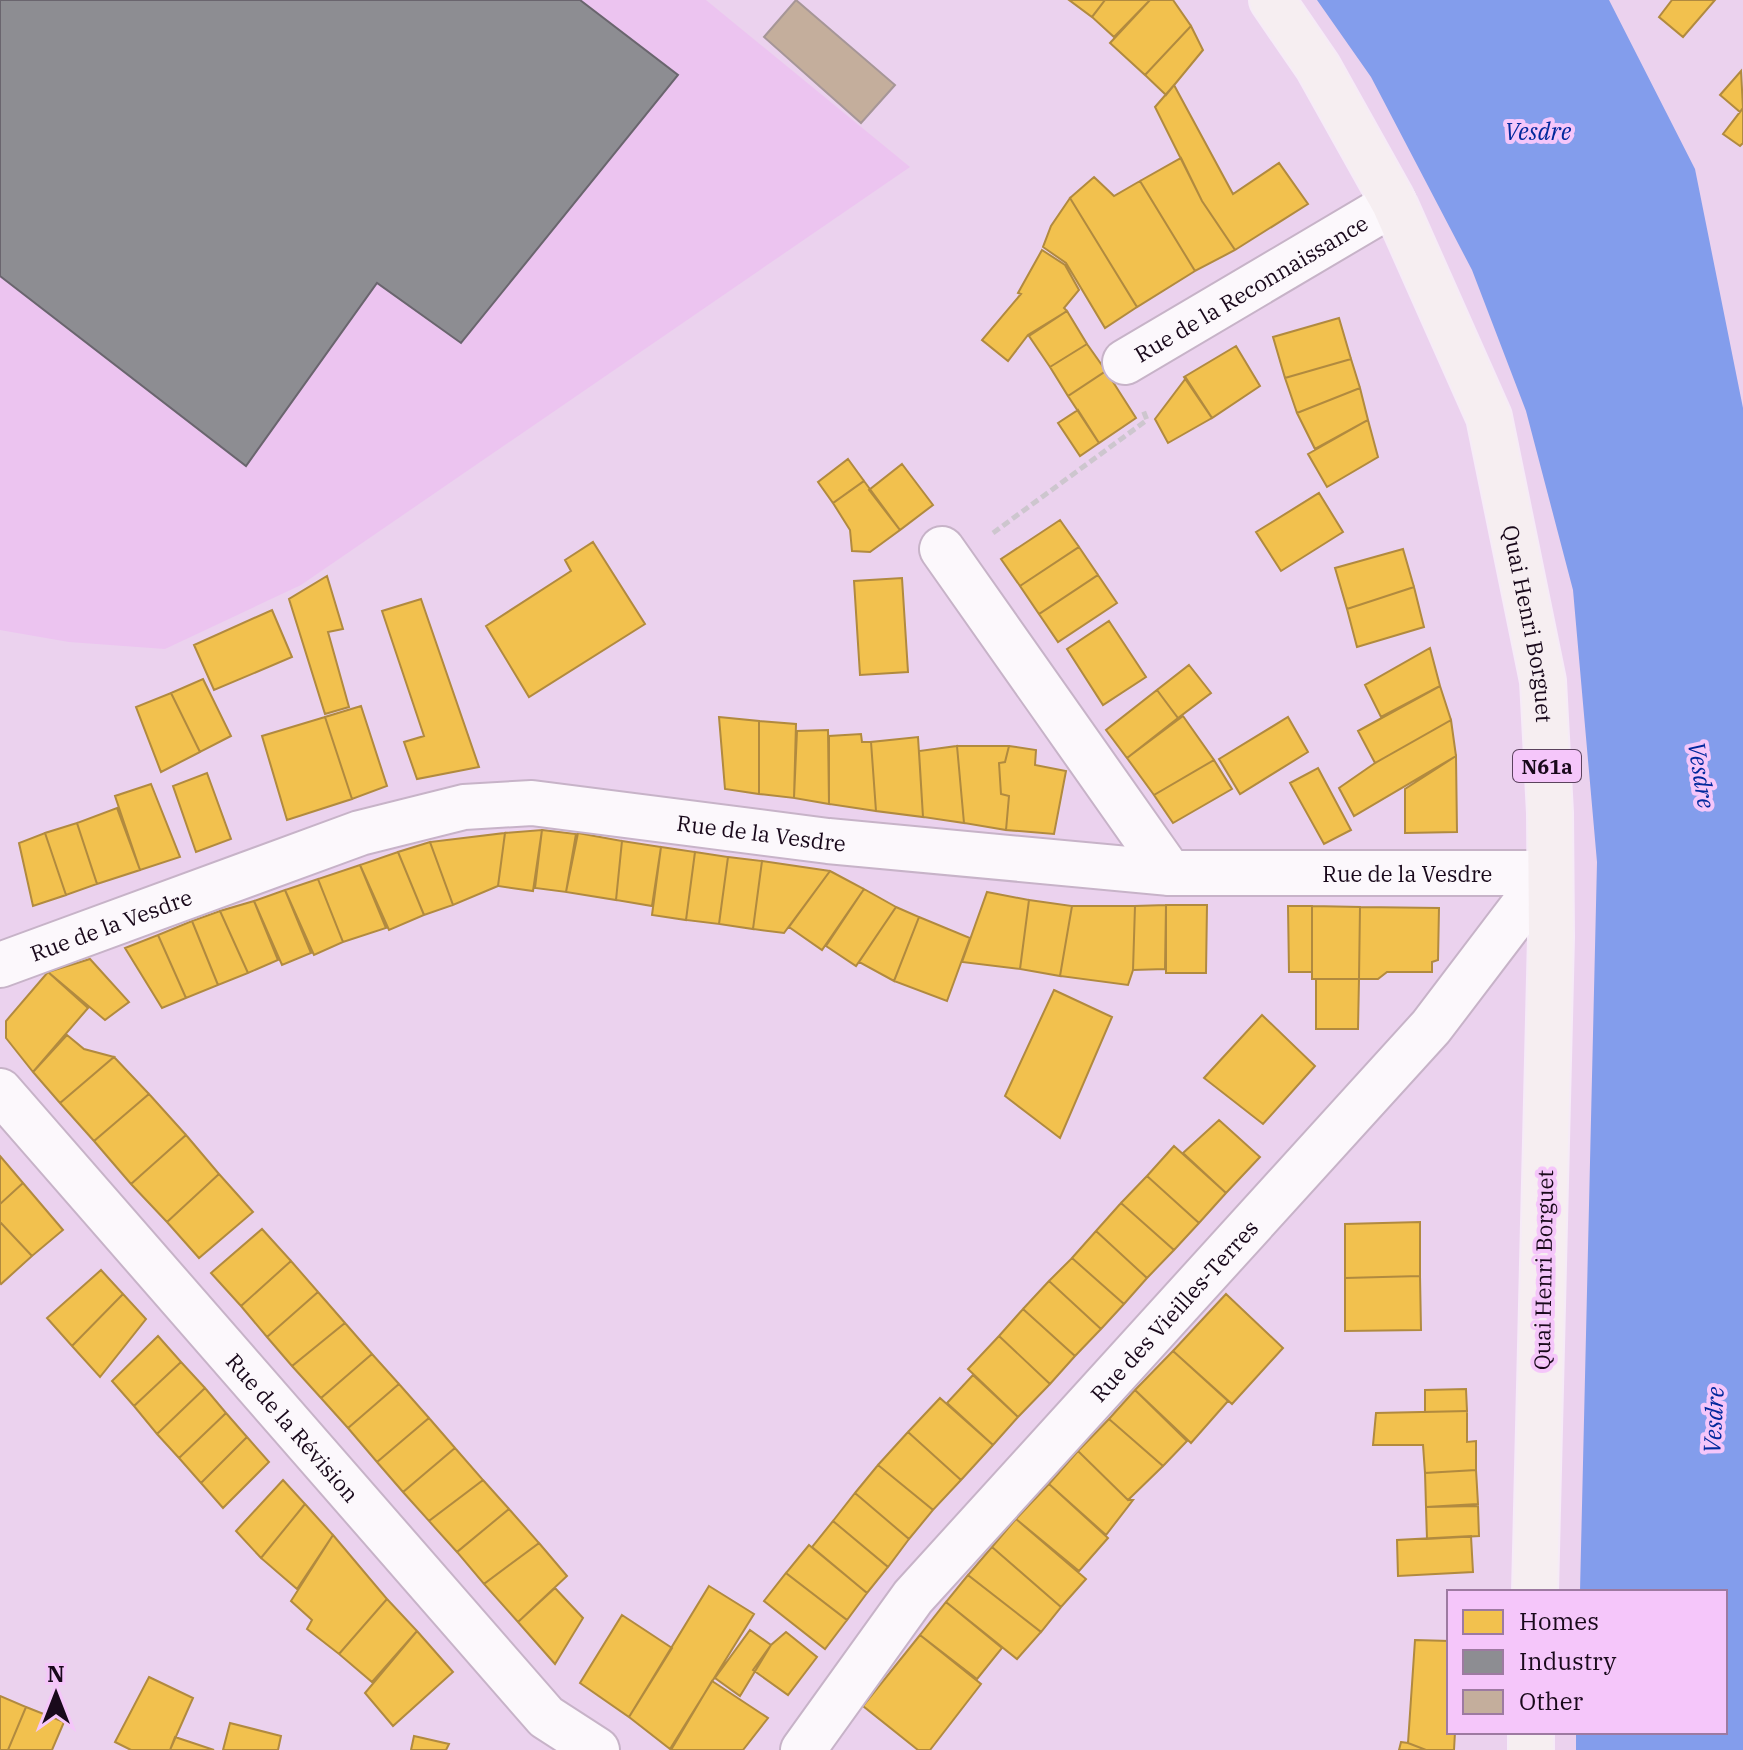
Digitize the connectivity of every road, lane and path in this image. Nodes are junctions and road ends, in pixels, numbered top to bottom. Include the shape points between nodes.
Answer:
1 (1272, 0) edge
2 (1394, 203) junction
3 (1125, 362) joint
4 (950, 560) joint
5 (1170, 873) junction
6 (1548, 873) junction
7 (0, 965) edge
8 (0, 1091) edge
9 (1535, 1590) edge
10 (545, 1733) edge
11 (597, 1750) edge
12 (803, 1750) edge

1 - 2 main road, Quai Henri Borguet / N61a via 1318,67
2 - 3 street, Rue de la Reconnaissance
2 - 6 main road, Quai Henri Borguet / N61a via 1489,417 1543,681
3 - 4 path, Rue de la Reconnaissance via 1147,420
4 - 5 street
5 - 6 street, Rue de la Vesdre
5 - 7 street, Rue de la Vesdre via 828,841 532,803 464,807 360,833
6 - 9 main road, Quai Henri Borguet / N61a via 1551,937
6 - 12 street, Rue des Vieilles-Terres via 1431,1027 913,1597
8 - 10 street, Rue de la Révision
10 - 11 street, Rue de la Révision

